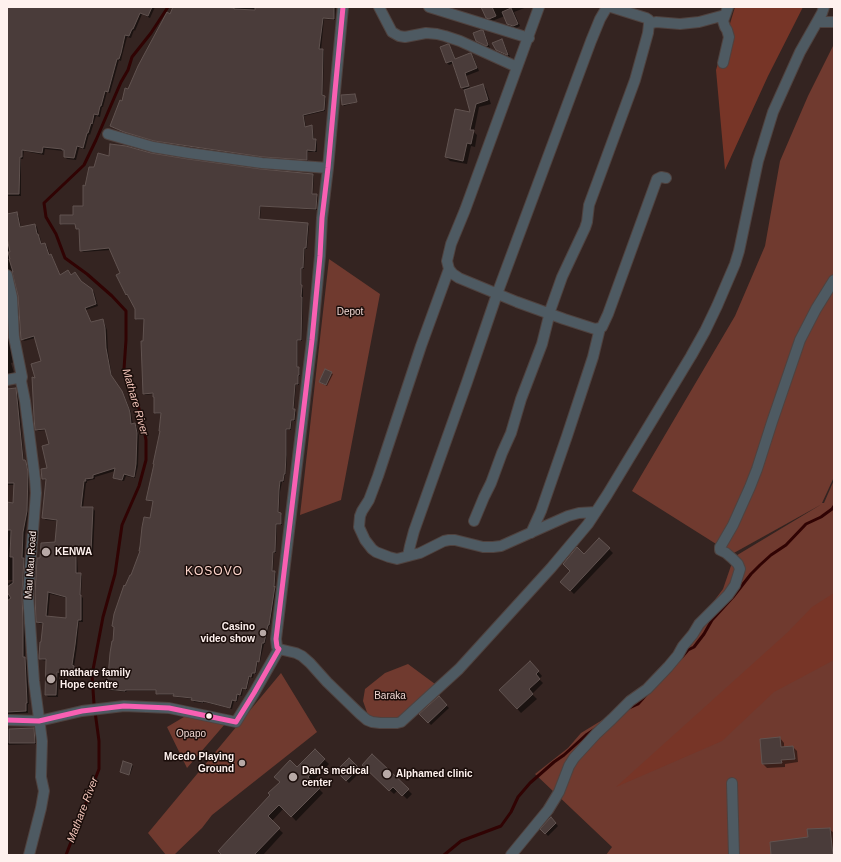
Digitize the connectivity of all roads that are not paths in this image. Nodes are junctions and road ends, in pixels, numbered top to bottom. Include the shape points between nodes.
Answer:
1 (343, 7) edge
2 (379, 7) edge
3 (429, 7) edge
4 (540, 7) edge
5 (607, 7) edge
6 (611, 7) edge
7 (824, 7) edge
8 (727, 11) edge
9 (817, 22) junction
10 (834, 22) edge
11 (649, 24) junction
12 (529, 38) junction
13 (723, 63) dead end
14 (517, 67) junction
15 (108, 134) dead end
16 (328, 168) junction
17 (666, 178) dead end
18 (449, 270) junction
19 (7, 275) edge
20 (834, 280) edge
21 (497, 294) junction
22 (550, 314) junction
23 (600, 328) junction
24 (22, 377) junction
25 (7, 380) edge
26 (596, 512) junction
27 (474, 520) dead end
28 (531, 533) junction
29 (408, 556) junction
30 (279, 649) junction
31 (7, 720) edge
32 (39, 721) junction
33 (732, 782) dead end
34 (29, 855) edge
35 (511, 855) edge
36 (734, 855) edge

1 - 16 street
2 - 14 street via 392,32 399,36 426,33 445,36
3 - 12 street
4 - 12 street
5 - 21 street via 591,40
6 - 11 street via 646,18
7 - 9 street
8 - 11 street via 699,22
8 - 13 street via 724,24 729,37
9 - 10 street
9 - 26 street via 800,52 773,112 758,161 739,251 717,306 691,356
11 - 22 street via 635,80 589,205 585,228 562,277
12 - 14 street
14 - 18 street via 451,244 447,261
15 - 16 street via 153,148 262,163
16 - 30 street via 312,340 276,638
17 - 23 street via 657,179 608,314
18 - 21 street via 459,278
18 - 29 street via 420,346 376,482 360,516 361,533 372,549 397,559
19 - 24 street, Mau Mau Road via 12,297 14,337
20 - 35 street via 800,340 755,476 720,547 720,550 726,552 740,569 735,585 699,624 668,668 647,689 630,701 574,758 548,810
21 - 22 street
21 - 29 street via 414,531
22 - 23 street via 595,329
22 - 27 street via 511,433
23 - 28 street via 568,436
24 - 25 street
24 - 32 street, Mau Mau Road via 36,479 28,594
26 - 28 street via 568,516
26 - 30 street via 559,559 459,669 401,722 380,723 367,720 302,656
28 - 29 street via 493,547 455,540 444,541
30 - 32 street via 236,722 169,708 124,706 82,710
31 - 32 street
32 - 34 street, Mau Mau Road via 44,791
33 - 36 street

